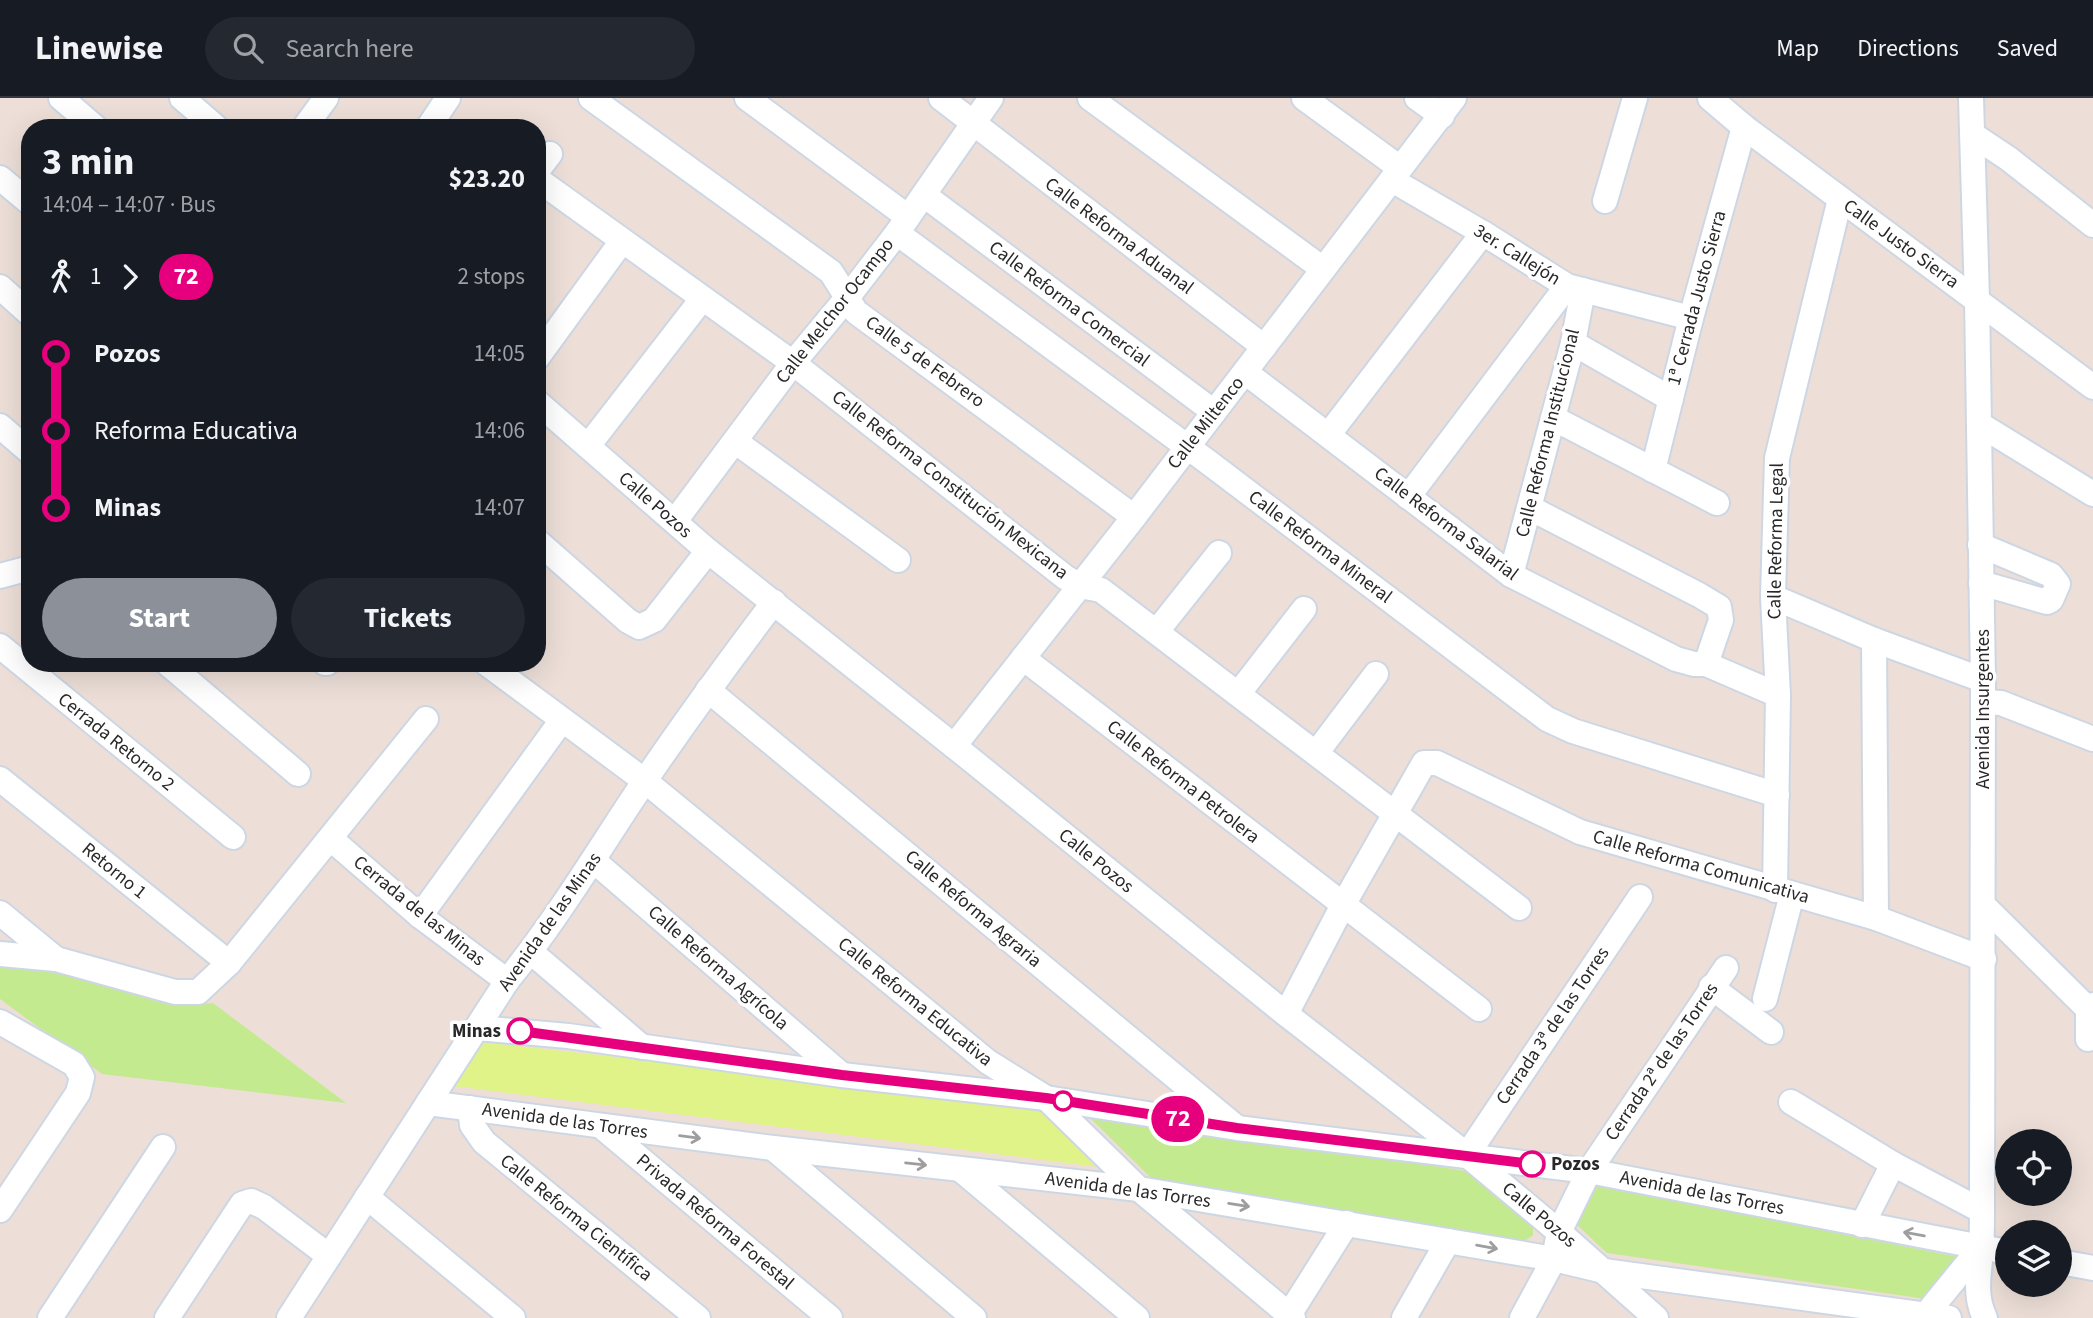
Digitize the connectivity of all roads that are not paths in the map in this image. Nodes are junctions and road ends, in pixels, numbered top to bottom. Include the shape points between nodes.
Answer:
1 (61, 98) edge
2 (326, 98) edge
3 (448, 98) edge
4 (591, 98) edge
5 (747, 98) edge
6 (941, 98) edge
7 (991, 98) edge
8 (1090, 98) edge
9 (1304, 98) edge
10 (1417, 98) edge
11 (1635, 98) edge
12 (1710, 98) edge
13 (1971, 98) edge
14 (196, 102) edge
15 (1448, 107) edge
16 (86, 119) edge
17 (210, 119) edge
18 (311, 119) edge
19 (434, 119) edge
20 (974, 125) junction
21 (1744, 127) junction
22 (1973, 135) junction
23 (1396, 174) junction
24 (0, 178) edge
25 (546, 186) edge
26 (924, 195) junction
27 (21, 196) edge
28 (1840, 199) junction
29 (1605, 201) dead end
30 (903, 225) junction
31 (2093, 225) edge
32 (1483, 233) junction
33 (622, 241) junction
34 (1323, 269) junction
35 (0, 287) edge
36 (1575, 288) junction
37 (847, 298) junction
38 (702, 299) junction
39 (1977, 299) junction
40 (21, 306) edge
41 (1691, 318) junction
42 (1573, 343) junction
43 (546, 346) edge
44 (1264, 347) junction
45 (793, 363) junction
46 (1245, 372) junction
47 (2093, 387) edge
48 (1671, 398) junction
49 (546, 410) edge
50 (1214, 412) junction
51 (1553, 418) junction
52 (1979, 424) junction
53 (0, 426) edge
54 (1329, 435) junction
55 (736, 442) junction
56 (21, 444) edge
57 (588, 446) junction
58 (1187, 448) junction
59 (1653, 470) junction
60 (2093, 494) edge
61 (1408, 497) junction
62 (1717, 503) dead end
63 (1530, 508) junction
64 (1134, 517) junction
65 (675, 521) junction
66 (1980, 545) junction
67 (546, 549) edge
68 (708, 551) junction
69 (1219, 554) dead end
70 (898, 560) dead end
71 (1511, 575) junction
72 (1981, 583) junction
73 (1080, 586) junction
74 (1773, 597) junction
75 (774, 602) junction
76 (1304, 609) dead end
77 (1157, 631) junction
78 (1874, 640) junction
79 (0, 646) edge
80 (1023, 658) junction
81 (21, 663) edge
82 (1706, 664) junction
83 (32, 672) edge
84 (178, 672) edge
85 (498, 672) edge
86 (1376, 674) dead end
87 (708, 690) junction
88 (1983, 691) junction
89 (1238, 694) junction
90 (1778, 695) junction
91 (426, 719) dead end
92 (562, 720) junction
93 (2093, 739) edge
94 (954, 746) junction
95 (1317, 752) junction
96 (298, 774) dead end
97 (0, 779) edge
98 (645, 781) junction
99 (1777, 795) junction
100 (1394, 814) junction
101 (233, 837) dead end
102 (331, 839) junction
103 (594, 861) junction
104 (1783, 892) junction
105 (1640, 897) dead end
106 (1343, 905) junction
107 (1984, 906) junction
108 (1519, 908) dead end
109 (0, 913) edge
110 (420, 916) junction
111 (1876, 918) junction
112 (531, 952) junction
113 (0, 954) edge
114 (1984, 959) junction
115 (56, 960) junction
116 (229, 963) junction
117 (1726, 968) dead end
118 (507, 981) junction
119 (1711, 988) junction
120 (1765, 999) dead end
121 (2091, 1007) edge
122 (1479, 1009) dead end
123 (1286, 1014) junction
124 (478, 1028) junction
125 (2, 1029) edge
126 (1771, 1032) dead end
127 (2088, 1039) dead end
128 (642, 1047) junction
129 (842, 1075) junction
130 (1046, 1098) junction
131 (1791, 1102) dead end
132 (428, 1103) junction
133 (470, 1108) junction
134 (601, 1126) junction
135 (1237, 1128) junction
136 (163, 1147) dead end
137 (773, 1148) junction
138 (1467, 1155) junction
139 (1893, 1164) junction
140 (960, 1169) junction
141 (1589, 1171) junction
142 (1139, 1189) junction
143 (367, 1198) junction
144 (0, 1210) edge
145 (1982, 1210) junction
146 (1347, 1223) junction
147 (1863, 1225) junction
148 (1559, 1232) junction
149 (1448, 1241) junction
150 (1981, 1247) junction
151 (1995, 1250) edge
152 (328, 1256) junction
153 (1554, 1259) junction
154 (2072, 1264) edge
155 (2093, 1268) edge
156 (1604, 1271) junction
157 (1290, 1317) edge
158 (1932, 1317) edge
159 (50, 1318) edge
160 (167, 1318) edge
161 (289, 1318) edge
162 (513, 1318) edge
163 (698, 1318) edge
164 (830, 1318) edge
165 (974, 1318) edge
166 (1137, 1318) edge
167 (1404, 1318) edge
168 (1522, 1318) edge
169 (1656, 1318) edge
170 (1985, 1318) edge

1 - 16 street
2 - 18 street
3 - 19 street
4 - 37 street, Calle 5 de Febrero via 831,272
5 - 30 street, Calle Reforma Mineral
6 - 20 street, Calle Reforma Aduanal
7 - 20 street, Calle Melchor Ocampo
8 - 34 street
9 - 23 street, 3er. Callejón
10 - 15 street
11 - 29 street
12 - 21 street, Calle Justo Sierra
13 - 22 street, Avenida Insurgentes
14 - 17 street
15 - 23 street, Calle Miltenco
20 - 26 street, Calle Melchor Ocampo
20 - 44 street, Calle Reforma Aduanal
21 - 28 street, Calle Justo Sierra
21 - 41 street, 1ª Cerrada Justo Sierra
22 - 31 street
22 - 39 street, Avenida Insurgentes
23 - 32 street, 3er. Callejón
23 - 34 street, Calle Miltenco
24 - 27 street
25 - 33 street, Calle Reforma Constitución Mexicana
26 - 30 street, Calle Melchor Ocampo
26 - 50 street, Calle Reforma Comercial
28 - 39 street, Calle Justo Sierra
28 - 74 street, Calle Reforma Legal via 1777,458
30 - 37 street, Calle Melchor Ocampo
30 - 58 street, Calle Reforma Mineral
32 - 36 street, 3er. Callejón
32 - 54 street
33 - 38 street, Calle Reforma Constitución Mexicana
33 - 43 street
34 - 44 street, Calle Miltenco
35 - 40 street
36 - 41 street, 3er. Callejón
36 - 42 street, Calle Reforma Institucional
36 - 61 street
37 - 45 street, Calle Melchor Ocampo
37 - 64 street, Calle 5 de Febrero via 856,312
38 - 45 street, Calle Reforma Constitución Mexicana
38 - 57 street
39 - 47 street, Calle Justo Sierra
39 - 52 street, Avenida Insurgentes
41 - 48 street, 1ª Cerrada Justo Sierra
42 - 48 street
42 - 51 street, Calle Reforma Institucional
44 - 46 street, Calle Miltenco
45 - 55 street, Calle Melchor Ocampo
45 - 73 street, Calle Reforma Constitución Mexicana
46 - 50 street, Calle Miltenco
46 - 54 street, Calle Reforma Salarial
48 - 59 street, 1ª Cerrada Justo Sierra
49 - 57 street, Calle Pozos
50 - 58 street, Calle Miltenco
51 - 59 street
51 - 63 street, Calle Reforma Institucional
52 - 60 street
52 - 66 street, Avenida Insurgentes
53 - 56 street
54 - 61 street, Calle Reforma Salarial
55 - 65 street, Calle Melchor Ocampo
55 - 70 street
57 - 65 street, Calle Pozos
58 - 64 street, Calle Miltenco
58 - 99 street, Calle Reforma Mineral via 1547,719
59 - 62 street
61 - 71 street, Calle Reforma Salarial
63 - 71 street, Calle Reforma Institucional
63 - 82 street via 1719,607 1721,620
64 - 73 street, Calle Miltenco
65 - 68 street, Calle Pozos
66 - 72 street, Avenida Insurgentes
66 - 72 street via 2051,575 2057,584 2047,602
67 - 68 street via 639,627 654,620
68 - 75 street, Calle Pozos
69 - 77 street
71 - 82 street, Calle Reforma Salarial via 1676,659
72 - 88 street, Avenida Insurgentes
73 - 77 street, Calle Reforma Constitución Mexicana via 1101,590
73 - 80 street, Calle Miltenco
74 - 78 street
74 - 90 street, Calle Reforma Legal
75 - 87 street, Avenida de las Minas
75 - 94 street, Calle Pozos
76 - 89 street
77 - 89 street, Calle Reforma Constitución Mexicana
78 - 88 street
78 - 111 street
79 - 81 street, Cerrada Retorno 2
80 - 94 street, Calle Miltenco
80 - 106 street, Calle Reforma Petrolera
82 - 90 street, Calle Reforma Salarial
83 - 101 street, Cerrada Retorno 2
84 - 96 street
85 - 92 street, Calle Reforma Educativa
86 - 95 street
87 - 98 street, Avenida de las Minas
87 - 135 street, Calle Reforma Agraria
88 - 93 street via 2001,703
88 - 107 street, Avenida Insurgentes
89 - 95 street, Calle Reforma Constitución Mexicana
90 - 99 street, Calle Reforma Legal
91 - 102 street
92 - 98 street, Calle Reforma Educativa
92 - 110 street
94 - 123 street, Calle Pozos
95 - 100 street, Calle Reforma Constitución Mexicana
97 - 116 street, Retorno 1
98 - 103 street, Avenida de las Minas
98 - 130 street, Calle Reforma Educativa via 988,1062
99 - 104 street, Calle Reforma Legal
100 - 104 street, Calle Reforma Comunicativa via 1424,764 1437,763 1580,832
100 - 106 street
100 - 108 street, Calle Reforma Constitución Mexicana
102 - 110 street, Cerrada de las Minas
102 - 116 street
103 - 112 street, Avenida de las Minas
103 - 129 street, Calle Reforma Agrícola
104 - 111 street, Calle Reforma Comunicativa
104 - 120 street, Calle Reforma Legal
105 - 138 street, Cerrada 3ª de las Torres
106 - 122 street, Calle Reforma Petrolera
106 - 123 street
107 - 114 street, Avenida Insurgentes
107 - 121 street
109 - 115 street
110 - 118 street, Cerrada de las Minas
111 - 114 street, Calle Reforma Comunicativa
112 - 118 street, Avenida de las Minas
112 - 128 street
113 - 115 street
114 - 145 street, Avenida Insurgentes
115 - 116 street via 175,992 198,992
117 - 119 street, Cerrada 2ª de las Torres
118 - 124 street, Avenida de las Minas
119 - 126 street
119 - 141 street, Cerrada 2ª de las Torres
121 - 127 street
123 - 138 street, Calle Pozos
124 - 128 street, Avenida de las Torres
124 - 132 street, Avenida de las Minas
125 - 144 street via 74,1064 82,1077 78,1093
128 - 129 street, Avenida de las Torres
129 - 130 street, Avenida de las Torres
130 - 135 street, Avenida de las Torres
130 - 142 street, Calle Reforma Educativa
131 - 139 street
132 - 133 street, Avenida de las Torres
132 - 143 street, Avenida de las Minas
133 - 134 street, Avenida de las Torres
133 - 163 street, Calle Reforma Científica via 472,1125 484,1142
134 -> 137 street, Avenida de las Torres
134 - 164 street, Privada Reforma Forestal
135 - 138 street, Avenida de las Torres
136 - 159 street
137 -> 140 street, Avenida de las Torres
137 - 165 street
138 - 141 street, Avenida de las Torres
138 - 148 street, Calle Pozos
139 - 145 street
139 - 147 street
140 - 142 street, Avenida de las Torres
140 - 166 street
141 - 147 street, Avenida de las Torres
141 - 148 street, Cerrada 2ª de las Torres
142 -> 146 street, Avenida de las Torres
142 - 157 street, Calle Reforma Educativa
143 - 152 street, Avenida de las Minas
143 - 162 street
145 - 150 street, Avenida Insurgentes
146 - 149 street, Avenida de las Torres
146 - 157 street
150 -> 147 street, Avenida de las Torres
148 - 153 street, Cerrada 2ª de las Torres
148 - 156 street, Calle Pozos
149 -> 153 street, Avenida de las Torres
149 - 167 street
150 - 151 street, Avenida de las Torres
150 - 158 street
150 - 170 street, Avenida Insurgentes via 1977,1290
152 - 160 street via 264,1207 251,1201 242,1204
152 - 161 street, Avenida de las Minas
153 - 156 street, Avenida de las Torres
153 - 168 street, Cerrada 2ª de las Torres
154 - 155 street
156 - 158 street, Avenida de las Torres
156 - 169 street, Calle Pozos

